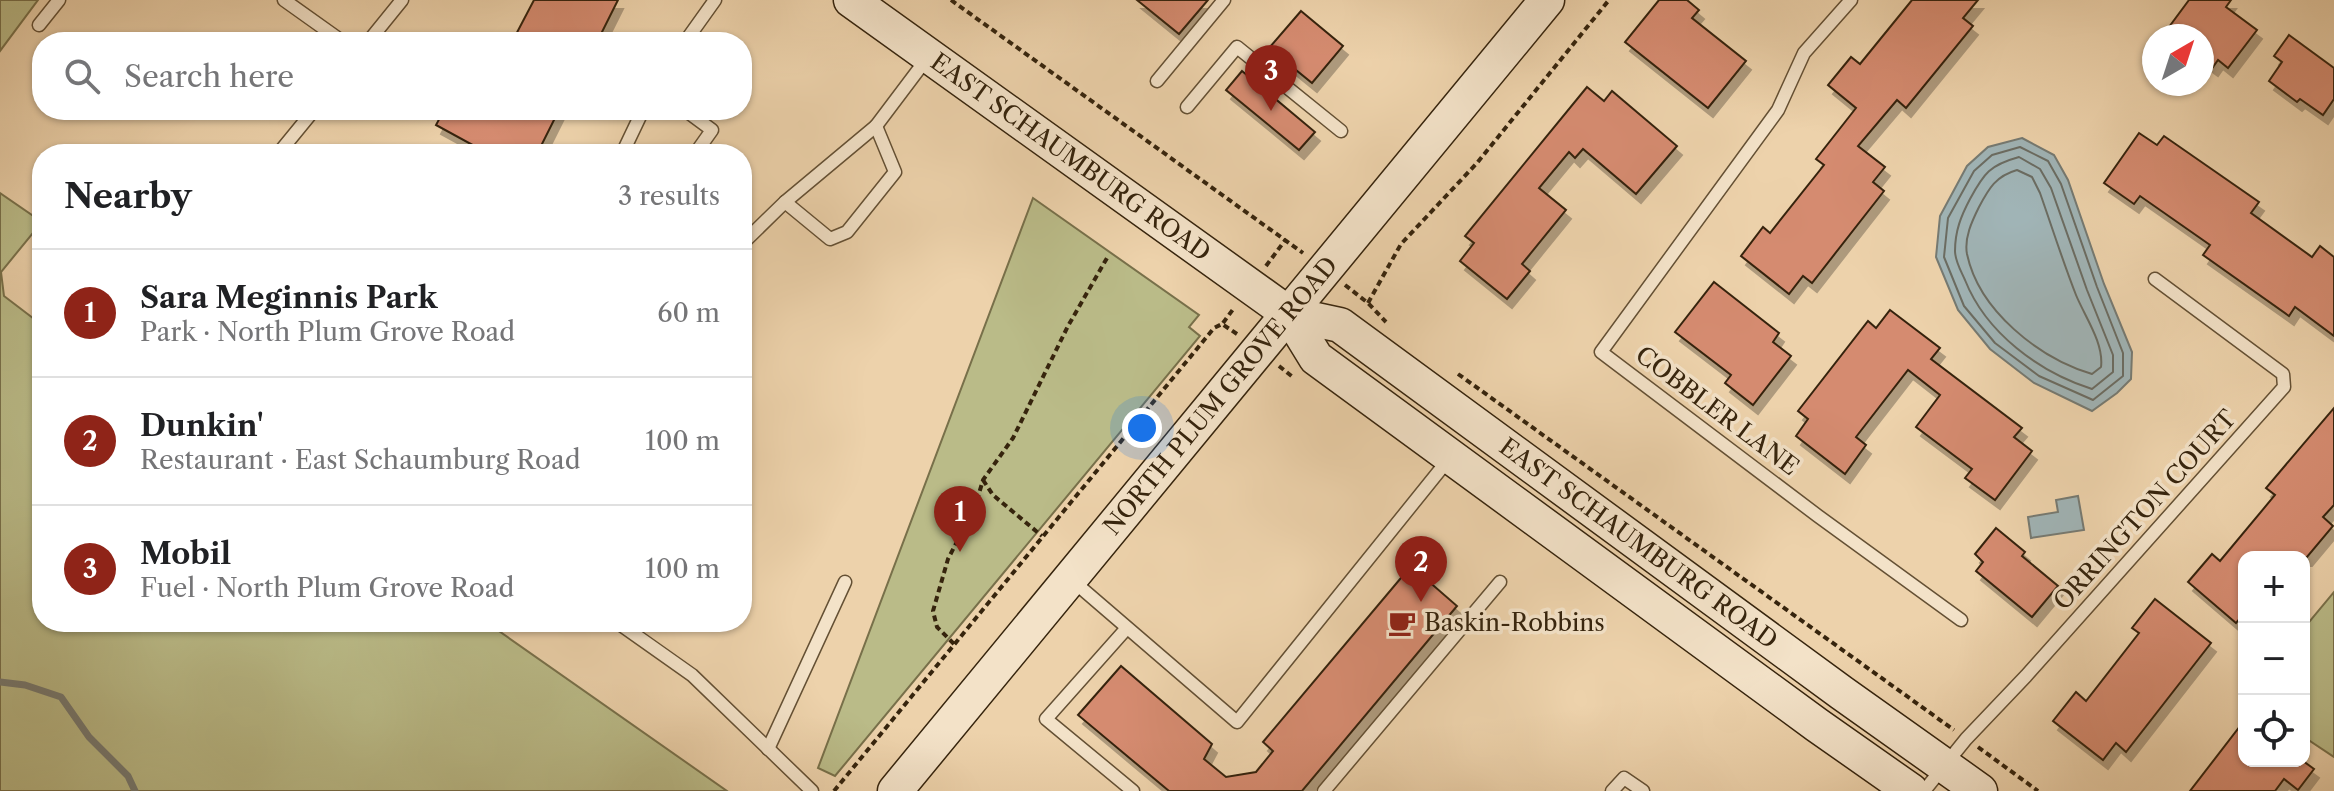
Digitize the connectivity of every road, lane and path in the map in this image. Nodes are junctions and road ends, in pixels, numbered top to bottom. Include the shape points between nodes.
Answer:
1 (59, 0) edge
2 (284, 0) edge
3 (402, 0) edge
4 (715, 0) edge
5 (851, 0) edge
6 (951, 0) edge
7 (1224, 0) edge
8 (1547, 0) edge
9 (1609, 0) edge
10 (1851, 0) edge
11 (39, 25) dead end
12 (329, 32) edge
13 (376, 32) edge
14 (692, 32) edge
15 (929, 56) junction
16 (1157, 81) dead end
17 (1187, 107) dead end
18 (306, 120) edge
19 (638, 120) edge
20 (698, 120) edge
21 (876, 126) junction
22 (1341, 131) dead end
23 (286, 144) edge
24 (627, 144) edge
25 (702, 144) edge
26 (785, 202) junction
27 (752, 234) edge
28 (1286, 239) dead end
29 (1107, 258) dead end
30 (2155, 279) dead end
31 (1289, 314) junction
32 (1386, 322) dead end
33 (1214, 328) dead end
34 (1449, 367) dead end
35 (1451, 456) junction
36 (983, 480) junction
37 (1042, 536) junction
38 (1070, 579) junction
39 (845, 582) dead end
40 (1500, 582) dead end
41 (1961, 620) dead end
42 (1126, 629) junction
43 (631, 632) edge
44 (954, 644) junction
45 (1966, 739) junction
46 (768, 749) junction
47 (1934, 778) edge
48 (812, 791) edge
49 (834, 791) edge
50 (895, 791) edge
51 (1133, 791) edge
52 (1324, 791) edge
53 (1612, 791) edge
54 (1643, 791) edge
55 (1911, 791) edge
56 (1980, 791) edge
57 (2038, 791) edge

1 - 11 lane
2 - 12 lane
3 - 13 lane
4 - 14 lane
5 - 15 main road, EAST SCHAUMBURG ROAD
6 - 28 path
7 - 16 lane
8 - 31 main road, NORTH PLUM GROVE ROAD
9 - 32 path via 1477,163 1401,244 1368,303
10 - 41 lane, COBBLER LANE via 1804,53 1778,110 1601,352
15 - 21 lane
15 - 31 main road, EAST SCHAUMBURG ROAD
17 - 22 lane via 1237,47
18 - 23 lane
19 - 24 lane
20 - 25 lane via 712,130
21 - 26 lane
21 - 26 lane via 895,172 847,232 830,239
26 - 27 lane
29 - 36 path via 1013,438
30 - 45 lane, ORRINGTON COURT via 2283,374 2284,387
31 - 35 main road, EAST SCHAUMBURG ROAD via 1316,358
31 - 38 main road, NORTH PLUM GROVE ROAD
31 - 47 main road, EAST SCHAUMBURG ROAD via 1340,325
33 - 37 path
34 - 45 path
35 - 42 lane via 1237,722
35 - 55 main road, EAST SCHAUMBURG ROAD
36 - 37 path
36 - 44 path via 948,559 933,611 937,627
37 - 44 path
38 - 42 lane
38 - 50 main road, NORTH PLUM GROVE ROAD
39 - 46 lane
40 - 52 lane
42 - 51 lane via 1046,719
43 - 46 lane via 692,675
44 - 49 path
45 - 47 lane, ORRINGTON COURT
45 - 57 path
46 - 48 lane
47 - 56 main road, EAST SCHAUMBURG ROAD
53 - 54 lane via 1624,778

